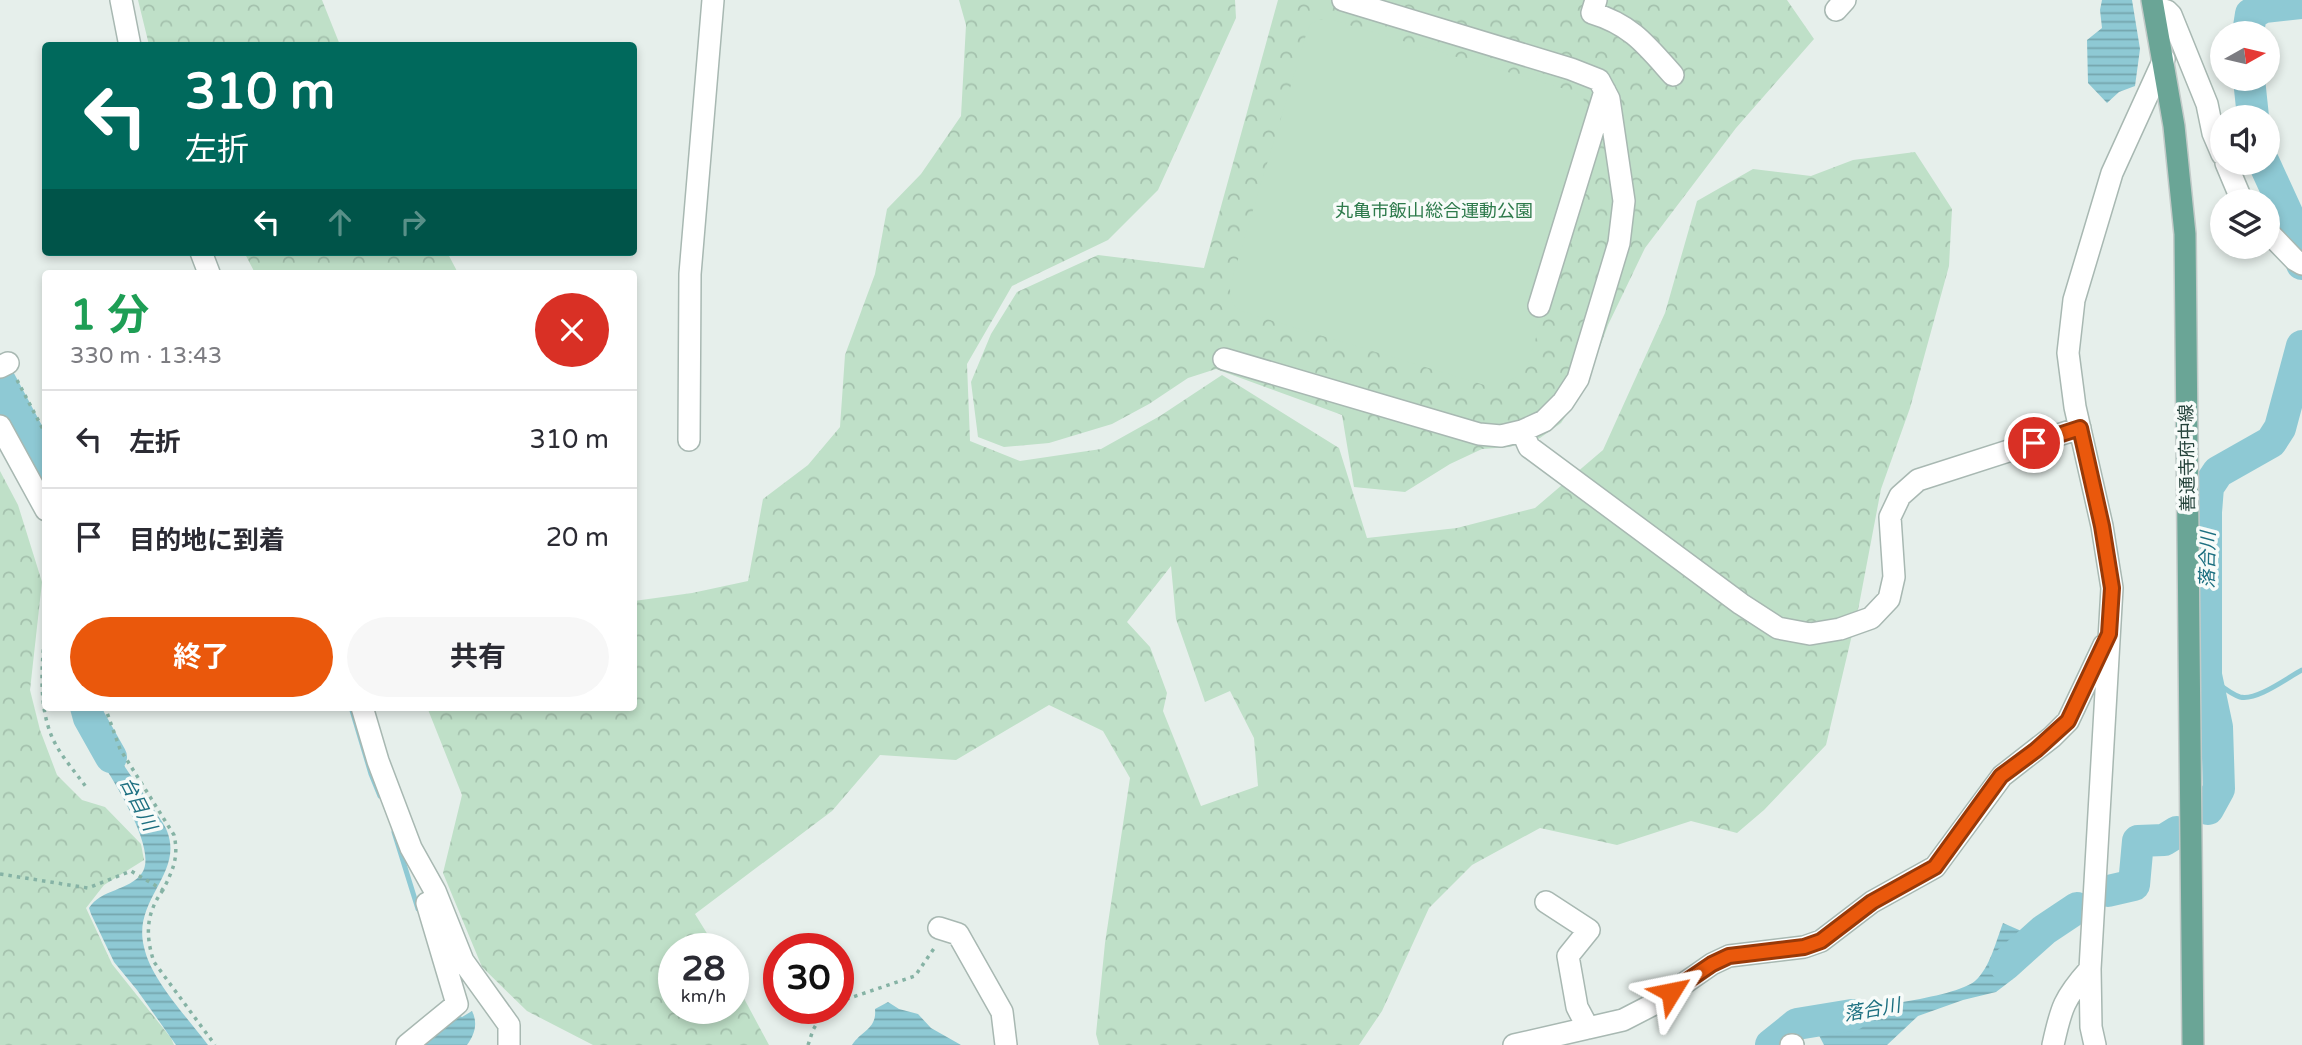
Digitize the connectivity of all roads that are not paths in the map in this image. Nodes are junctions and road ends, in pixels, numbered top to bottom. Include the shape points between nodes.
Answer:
1 (121, 0) edge
2 (713, 0) edge
3 (1343, 0) edge
4 (1596, 0) edge
5 (2153, 4) edge
6 (129, 42) edge
7 (2170, 66) junction
8 (1673, 75) dead end
9 (1605, 91) junction
10 (2210, 118) edge
11 (2280, 244) edge
12 (2299, 262) edge
13 (1539, 306) dead end
14 (1224, 359) dead end
15 (0, 426) edge
16 (2080, 428) junction
17 (1522, 431) junction
18 (689, 440) dead end
19 (42, 503) edge
20 (2109, 634) junction
21 (363, 711) edge
22 (419, 863) junction
23 (1546, 902) dead end
24 (939, 928) road end
25 (2090, 969) junction
26 (1588, 1028) junction
27 (407, 1045) edge
28 (509, 1045) edge
29 (1006, 1045) edge
30 (1514, 1045) edge
31 (2053, 1045) edge
32 (2095, 1045) edge
33 (2193, 1045) edge

1 - 6 street
2 - 18 street via 691,274
3 - 9 street via 1571,69 1599,80
4 - 8 street via 1592,13 1633,32
5 - 7 main road, 善通寺府中線
5 - 10 street via 2172,15
7 - 16 street via 2112,173 2074,300 2068,353
7 - 33 main road, 善通寺府中線 via 2185,234
9 - 13 street
9 - 17 street via 1624,201 1619,243 1578,380 1544,421
11 - 12 street
14 - 17 street via 1479,433 1501,436
15 - 19 street
16 - 17 street via 1918,480 1900,496 1890,517 1894,577 1889,598 1871,618 1810,634 1779,628 1741,604 1529,447
16 - 20 street via 2112,588
20 - 25 street
20 - 26 street via 2068,721 2001,776 1935,867 1872,902 1821,941 1729,956 1623,1020
21 - 22 street
22 - 27 street via 457,1004
22 - 28 street via 463,961 509,1025
23 - 26 street via 1589,930 1568,956 1577,1007
24 - 29 street via 958,934 1002,1012
25 - 31 street via 2061,1008
25 - 32 street
26 - 30 street

